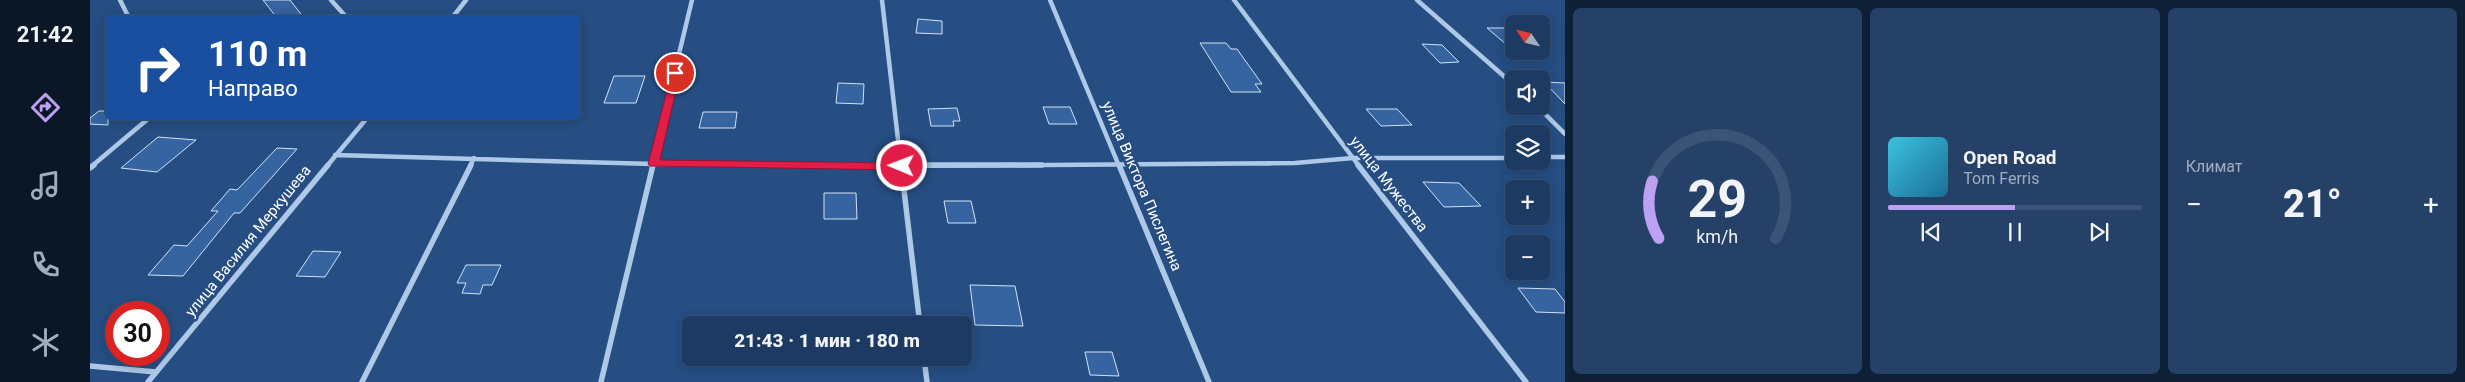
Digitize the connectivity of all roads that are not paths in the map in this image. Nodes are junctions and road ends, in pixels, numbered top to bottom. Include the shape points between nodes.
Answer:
1 (120, 0) edge
2 (331, 0) edge
3 (466, 0) edge
4 (692, 0) edge
5 (882, 0) edge
6 (1050, 0) edge
7 (1234, 0) edge
8 (1417, 0) edge
9 (128, 15) edge
10 (344, 15) edge
11 (454, 15) edge
12 (1505, 77) edge
13 (1546, 115) edge
14 (147, 120) edge
15 (365, 120) edge
16 (1565, 134) edge
17 (335, 155) junction
18 (1550, 157) edge
19 (1565, 157) edge
20 (474, 158) junction
21 (1353, 158) junction
22 (1505, 158) edge
23 (1120, 163) junction
24 (654, 164) junction
25 (902, 166) junction
26 (90, 168) edge
27 (919, 316) edge
28 (90, 366) edge
29 (925, 366) edge
30 (156, 372) junction
31 (148, 382) edge
32 (362, 382) edge
33 (601, 382) edge
34 (926, 382) edge
35 (1209, 382) edge
36 (1526, 382) edge

1 - 9 street
2 - 10 street
3 - 11 street
4 - 24 street
5 - 25 street
6 - 23 street, улица Виктора Пислегина
7 - 21 street, улица Мужества
8 - 12 street
13 - 16 street
14 - 26 street
15 - 17 street, улица Василия Меркушева
17 - 20 street
17 - 30 street, улица Василия Меркушева
18 - 19 street
20 - 24 street
20 - 32 street
21 - 22 street
21 - 23 street via 1295,163
21 - 36 street, улица Мужества
23 - 25 street
23 - 35 street, улица Виктора Пислегина
24 - 25 street
24 - 33 street
25 - 27 street
28 - 30 street
29 - 34 street
30 - 31 street, улица Василия Меркушева

